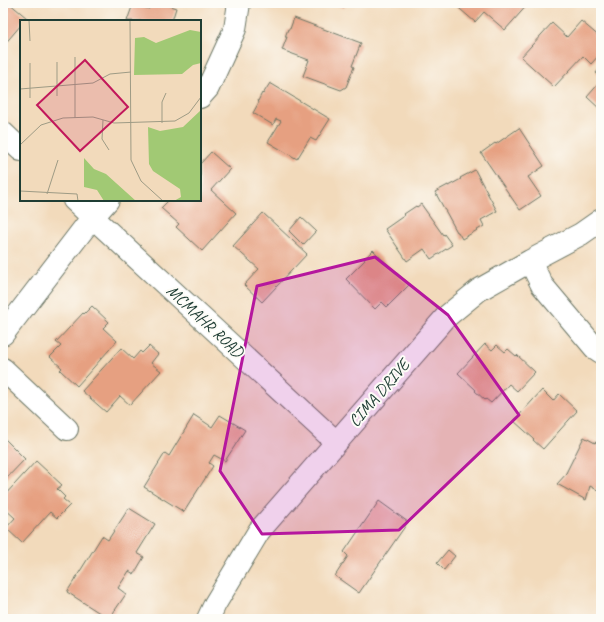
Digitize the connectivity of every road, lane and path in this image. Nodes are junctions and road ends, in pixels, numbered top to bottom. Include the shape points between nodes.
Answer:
1 (239, 3) edge
2 (201, 96) edge
3 (3, 133) edge
4 (20, 149) edge
5 (75, 201) edge
6 (107, 201) edge
7 (92, 218) junction
8 (601, 220) edge
9 (530, 261) junction
10 (3, 334) edge
11 (601, 352) edge
12 (3, 369) edge
13 (67, 429) dead end
14 (336, 442) junction
15 (208, 619) edge

1 - 2 street via 235,29 208,88
3 - 4 street
5 - 7 street, MCMAHR ROAD
6 - 7 street
7 - 10 street
7 - 14 street, MCMAHR ROAD
8 - 9 street, CIMA DRIVE via 581,234
9 - 11 street via 542,285
9 - 14 street, CIMA DRIVE via 479,290 446,317
12 - 13 street
14 - 15 street, CIMA DRIVE via 259,531

